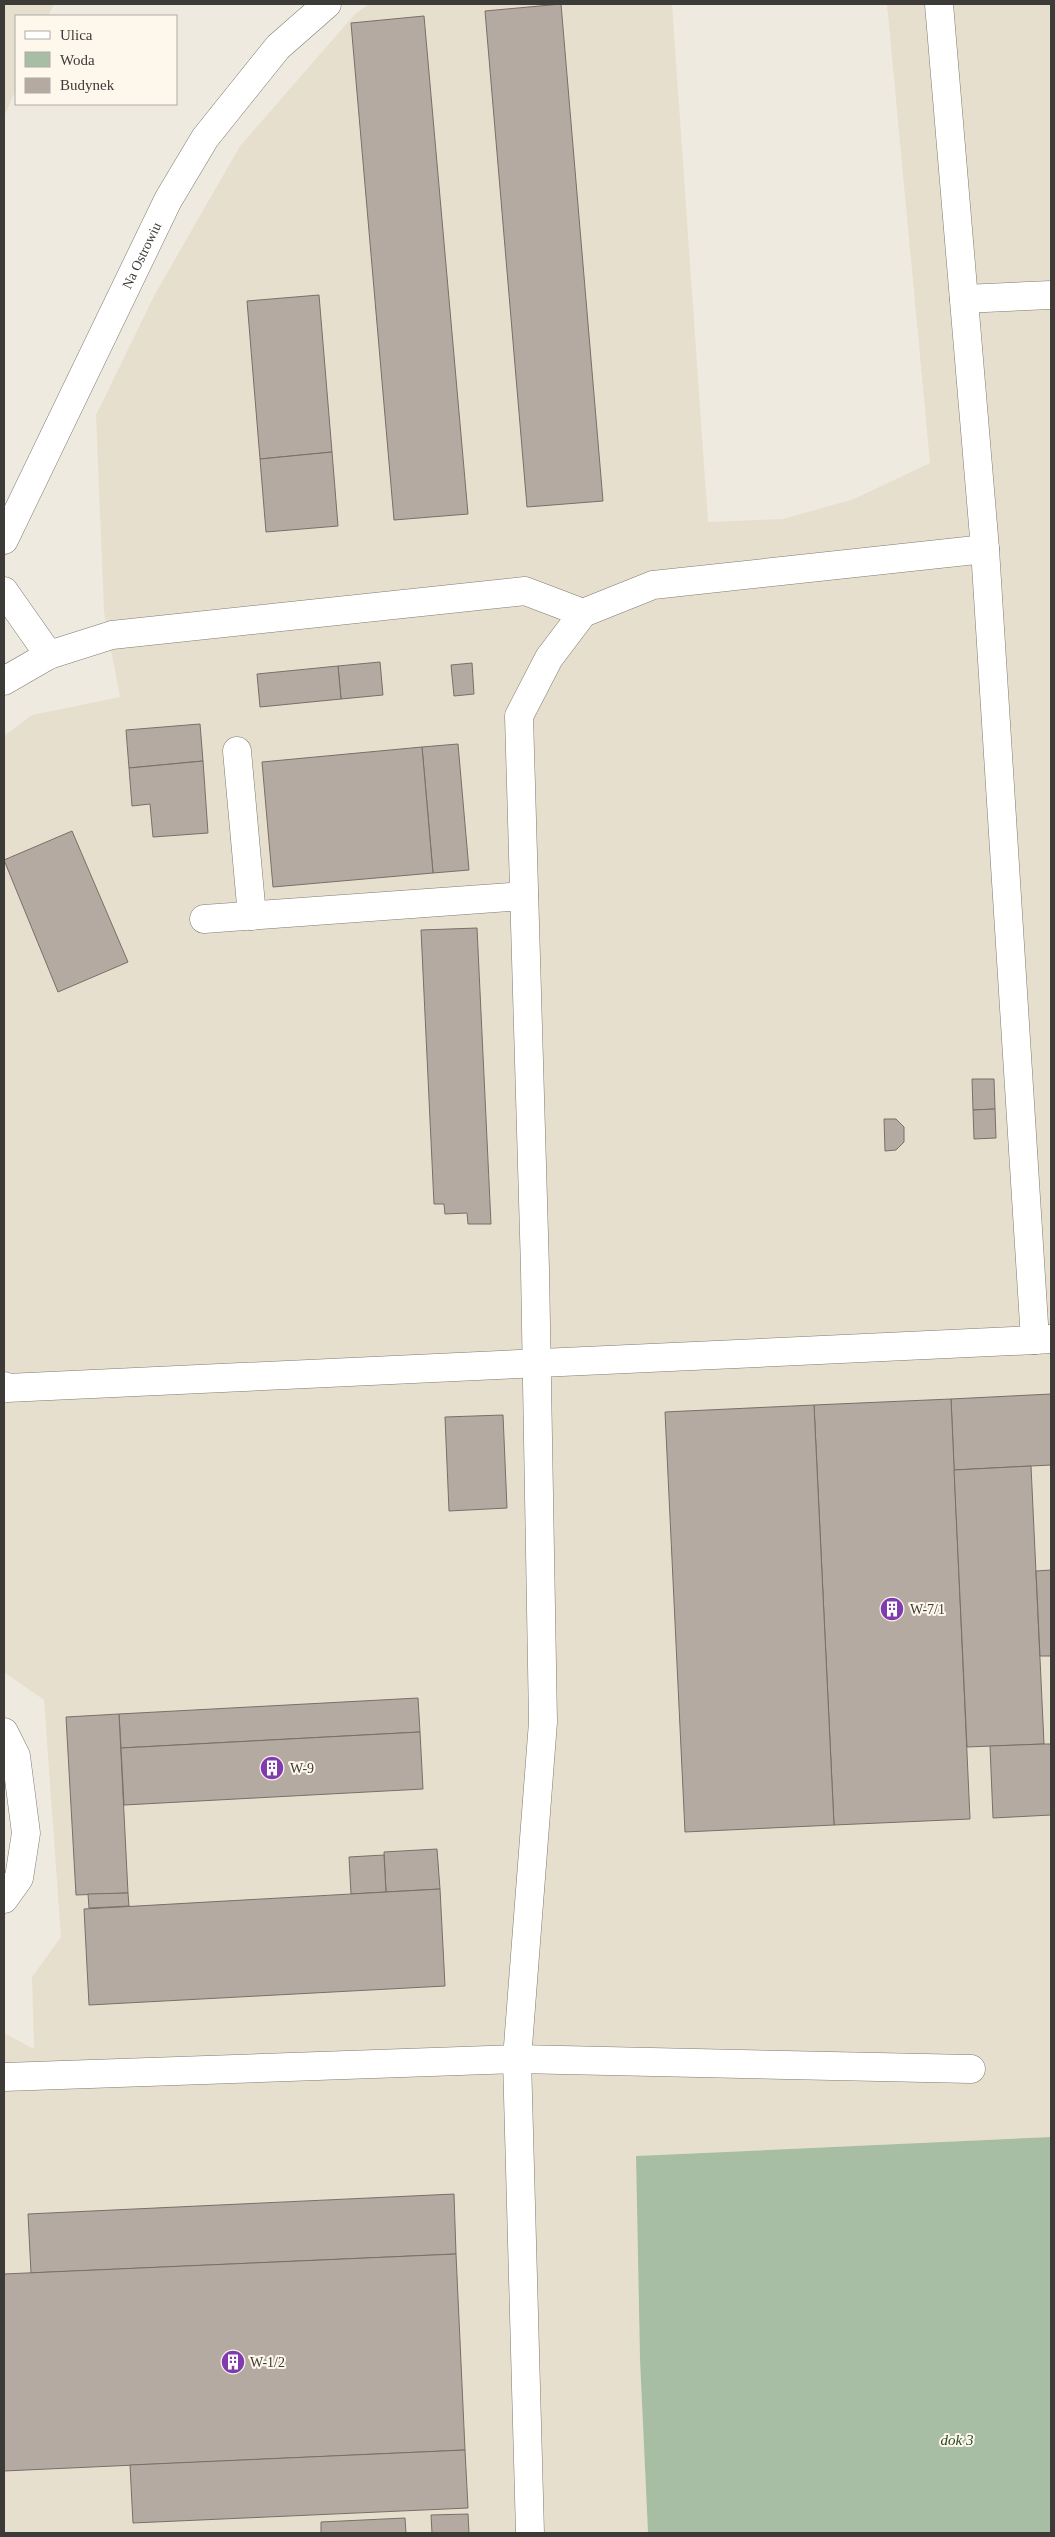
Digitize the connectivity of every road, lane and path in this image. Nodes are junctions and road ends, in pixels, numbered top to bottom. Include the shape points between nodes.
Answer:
1 (326, 4) edge
2 (939, 4) edge
3 (1051, 295) edge
4 (964, 299) junction
5 (4, 540) edge
6 (985, 549) junction
7 (4, 591) edge
8 (582, 613) junction
9 (49, 655) junction
10 (4, 681) edge
11 (237, 751) dead end
12 (524, 896) junction
13 (252, 916) junction
14 (204, 919) dead end
15 (1043, 1339) edge
16 (537, 1365) junction
17 (4, 1386) edge
18 (4, 1732) edge
19 (4, 1818) edge
20 (26, 1833) junction
21 (4, 1899) edge
22 (517, 2059) junction
23 (970, 2069) dead end
24 (4, 2077) edge
25 (530, 2533) edge

1 - 5 street, Na Ostrowiu via 278,47 205,138 168,200
2 - 4 street
3 - 4 street
4 - 6 street
6 - 8 street via 653,585
6 - 15 street
7 - 9 street
8 - 9 street via 524,591 112,635
8 - 12 street via 548,658 519,716
9 - 10 street
11 - 13 street
12 - 13 street
12 - 16 street
13 - 14 street
15 - 16 street
16 - 17 street
16 - 22 street via 543,1722
18 - 20 street via 16,1756
19 - 20 street
20 - 21 street via 20,1878
22 - 23 street
22 - 24 street
22 - 25 street

